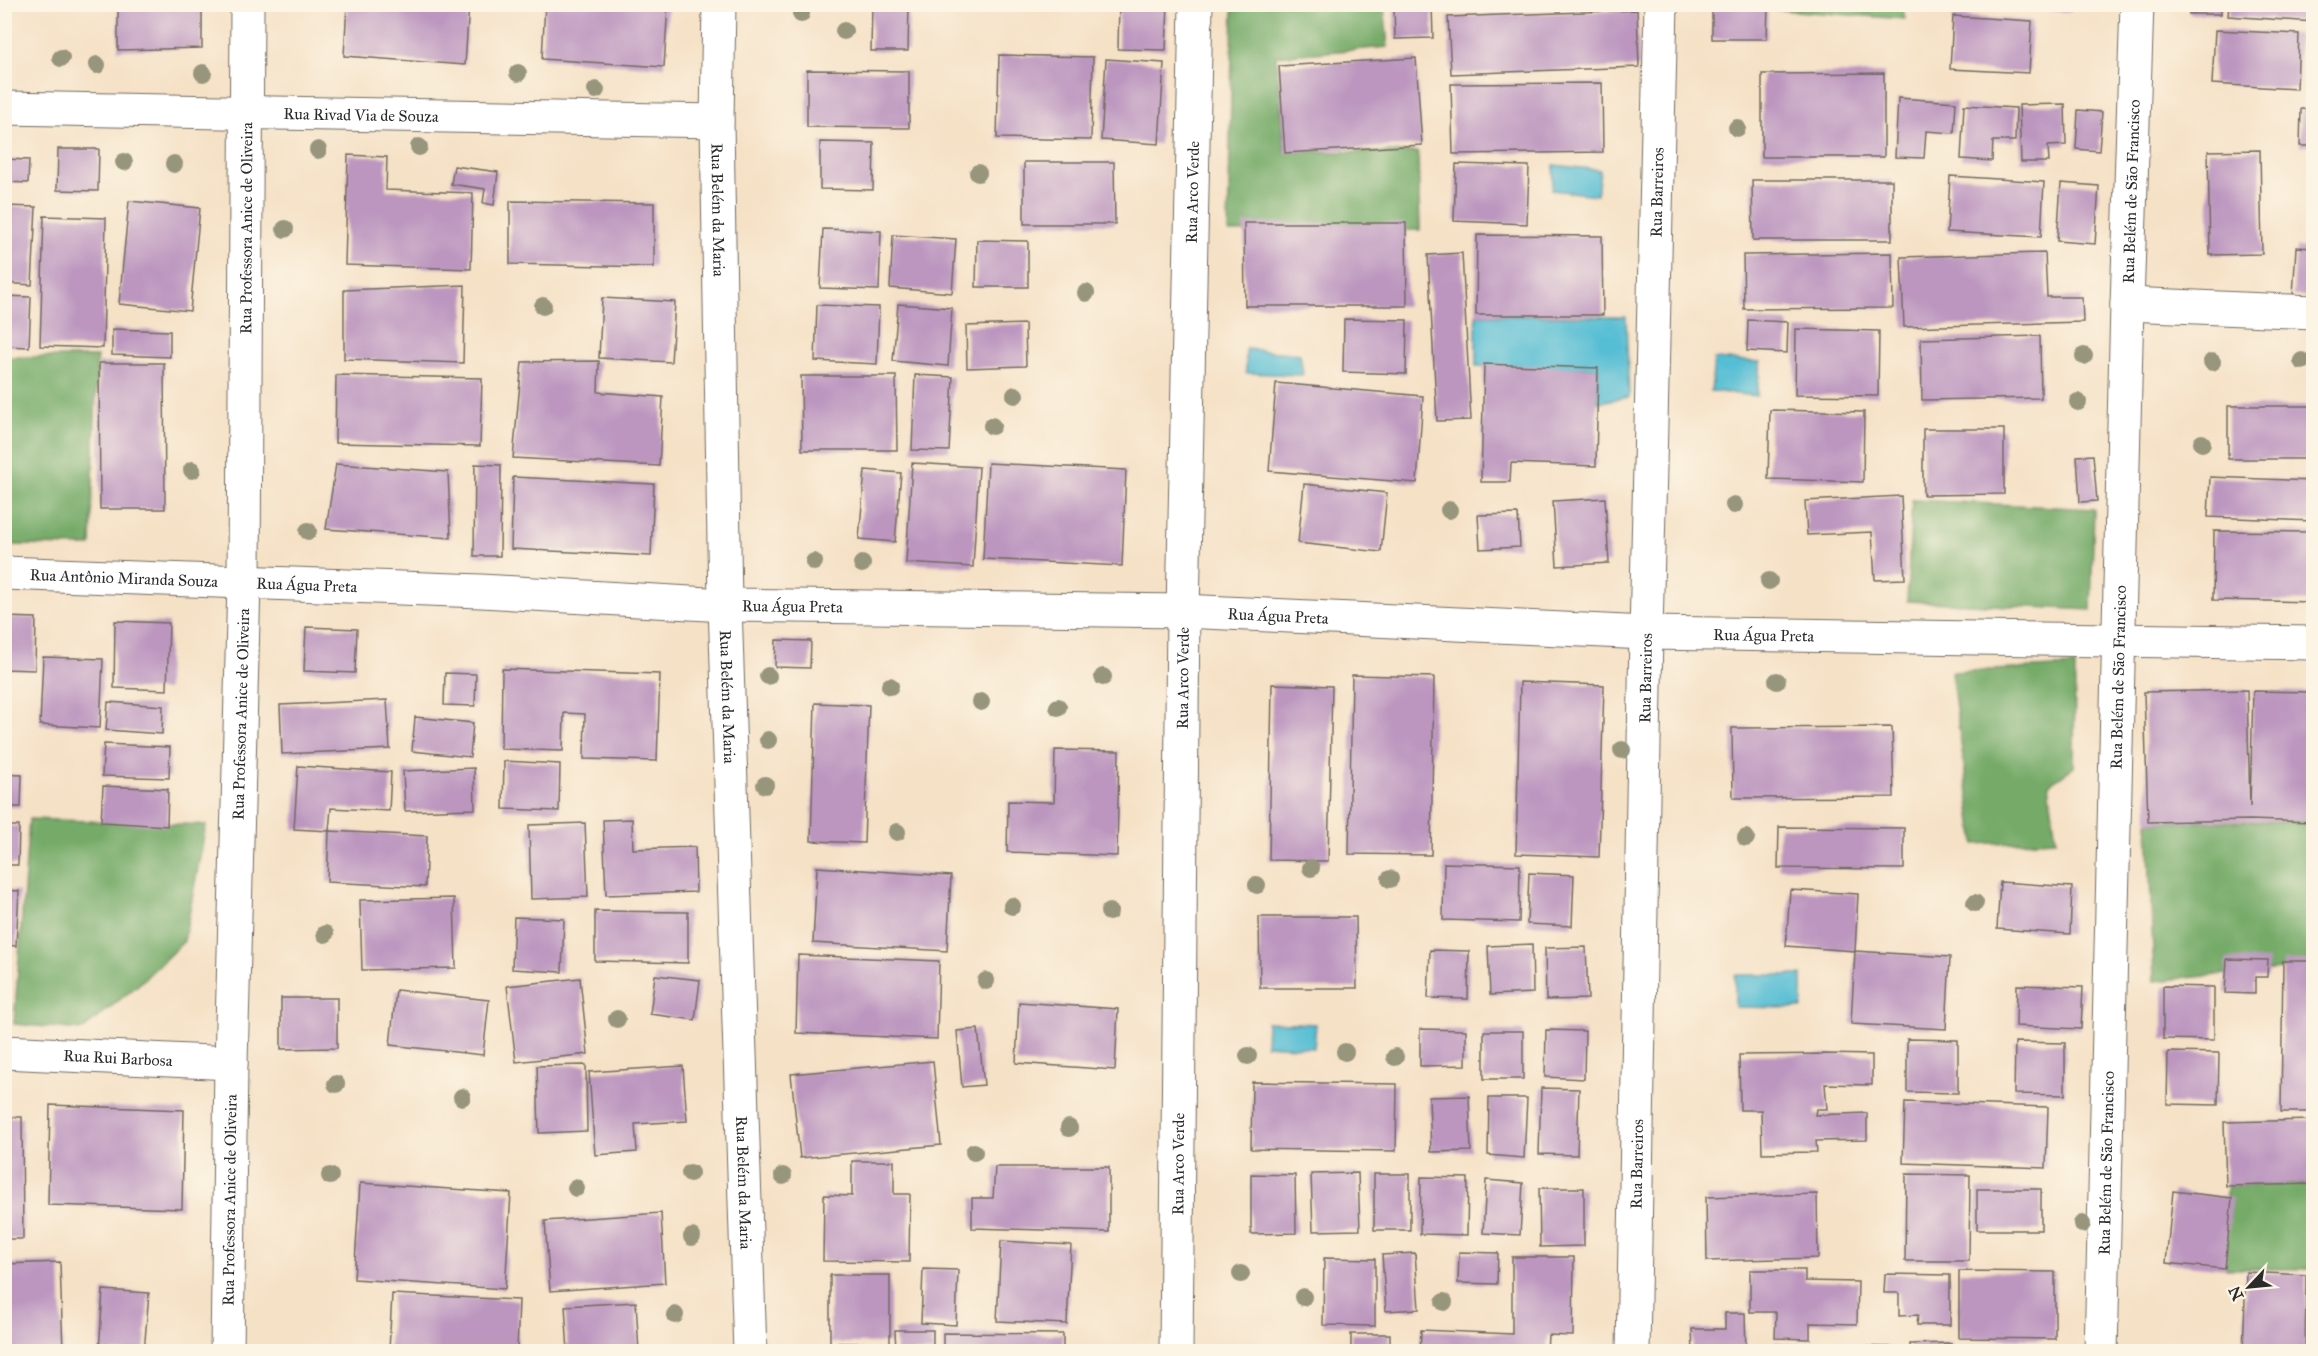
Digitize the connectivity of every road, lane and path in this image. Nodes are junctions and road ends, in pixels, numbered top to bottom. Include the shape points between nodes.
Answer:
1 (247, 4) edge
2 (719, 4) edge
3 (1196, 4) edge
4 (1661, 4) edge
5 (2137, 4) edge
6 (4, 108) edge
7 (246, 114) junction
8 (717, 121) junction
9 (2127, 304) junction
10 (2313, 312) edge
11 (4, 573) edge
12 (244, 583) junction
13 (726, 605) junction
14 (1183, 611) junction
15 (1646, 633) junction
16 (2120, 639) junction
17 (2313, 643) edge
18 (4, 1052) edge
19 (231, 1063) junction
20 (227, 1352) edge
21 (750, 1352) edge
22 (1176, 1352) edge
23 (1633, 1352) edge
24 (2101, 1352) edge

1 - 7 street, Rua Professora Anice de Oliveira
2 - 8 street, Rua Belém da Maria
3 - 14 street, Rua Arco Verde
4 - 15 street, Rua Barreiros
5 - 9 street, Rua Belém de São Francisco
6 - 7 street, Rua Rivad Via de Souza
7 - 8 street, Rua Rivad Via de Souza
7 - 12 street, Rua Professora Anice de Oliveira
8 - 13 street, Rua Belém da Maria
9 - 10 street
9 - 16 street, Rua Belém de São Francisco
11 - 12 street, Rua Antônio Miranda Souza
12 - 13 street, Rua Água Preta
12 - 19 street, Rua Professora Anice de Oliveira
13 - 14 street, Rua Água Preta
13 - 21 street, Rua Belém da Maria
14 - 15 street, Rua Água Preta
14 - 22 street, Rua Arco Verde
15 - 16 street, Rua Água Preta
15 - 23 street, Rua Barreiros
16 - 17 street, Rua Água Preta
16 - 24 street, Rua Belém de São Francisco
18 - 19 street, Rua Rui Barbosa
19 - 20 street, Rua Professora Anice de Oliveira

